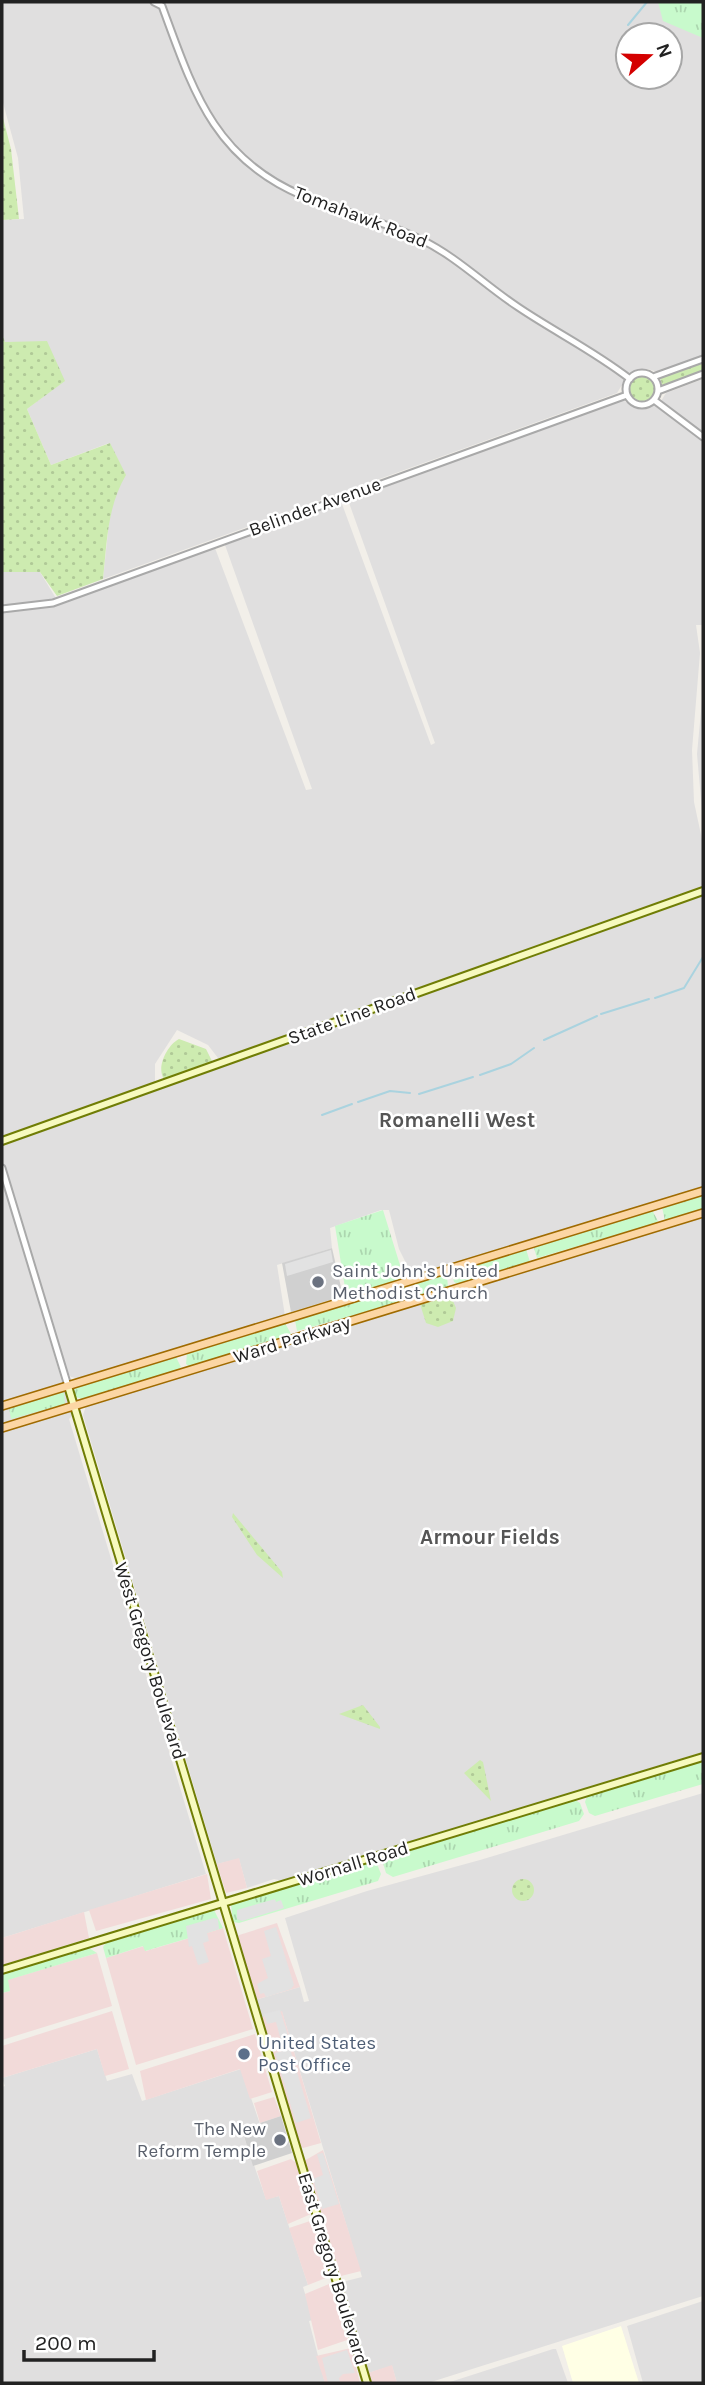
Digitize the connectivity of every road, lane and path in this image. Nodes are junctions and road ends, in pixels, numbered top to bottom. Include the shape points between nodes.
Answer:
1 (154, 2) edge
2 (703, 359) edge
3 (703, 374) edge
4 (653, 377) junction
5 (629, 379) junction
6 (658, 391) junction
7 (627, 394) junction
8 (654, 400) junction
9 (703, 437) edge
10 (2, 610) edge
11 (703, 891) edge
12 (2, 1141) edge
13 (2, 1168) edge
14 (703, 1191) edge
15 (703, 1213) edge
16 (68, 1386) junction
17 (2, 1406) edge
18 (74, 1406) junction
19 (2, 1429) edge
20 (703, 1757) edge
21 (222, 1903) junction
22 (2, 1970) edge
23 (298, 2155) joint
24 (367, 2383) edge

1 - 5 street, Tomahawk Road via 162,6 194,93 217,130 251,165 302,195 400,229 440,249
2 - 4 street
3 - 6 street
4 - 5 street via 642,373
4 - 6 street
5 - 7 street
6 - 8 street
7 - 8 street via 640,405
7 - 10 street, Belinder Avenue via 53,603
8 - 9 street
11 - 12 main road, State Line Road
13 - 16 street, West Gregory Boulevard
14 - 16 main road, Ward Parkway
15 - 18 main road, Ward Parkway
16 - 17 main road, Ward Parkway
16 - 18 main road, West Gregory Boulevard
18 - 19 main road, Ward Parkway
18 - 21 main road, West Gregory Boulevard
20 - 21 main road, Wornall Road
21 - 22 main road, Wornall Road
21 - 23 main road, West Gregory Boulevard
23 - 24 main road, East Gregory Boulevard

